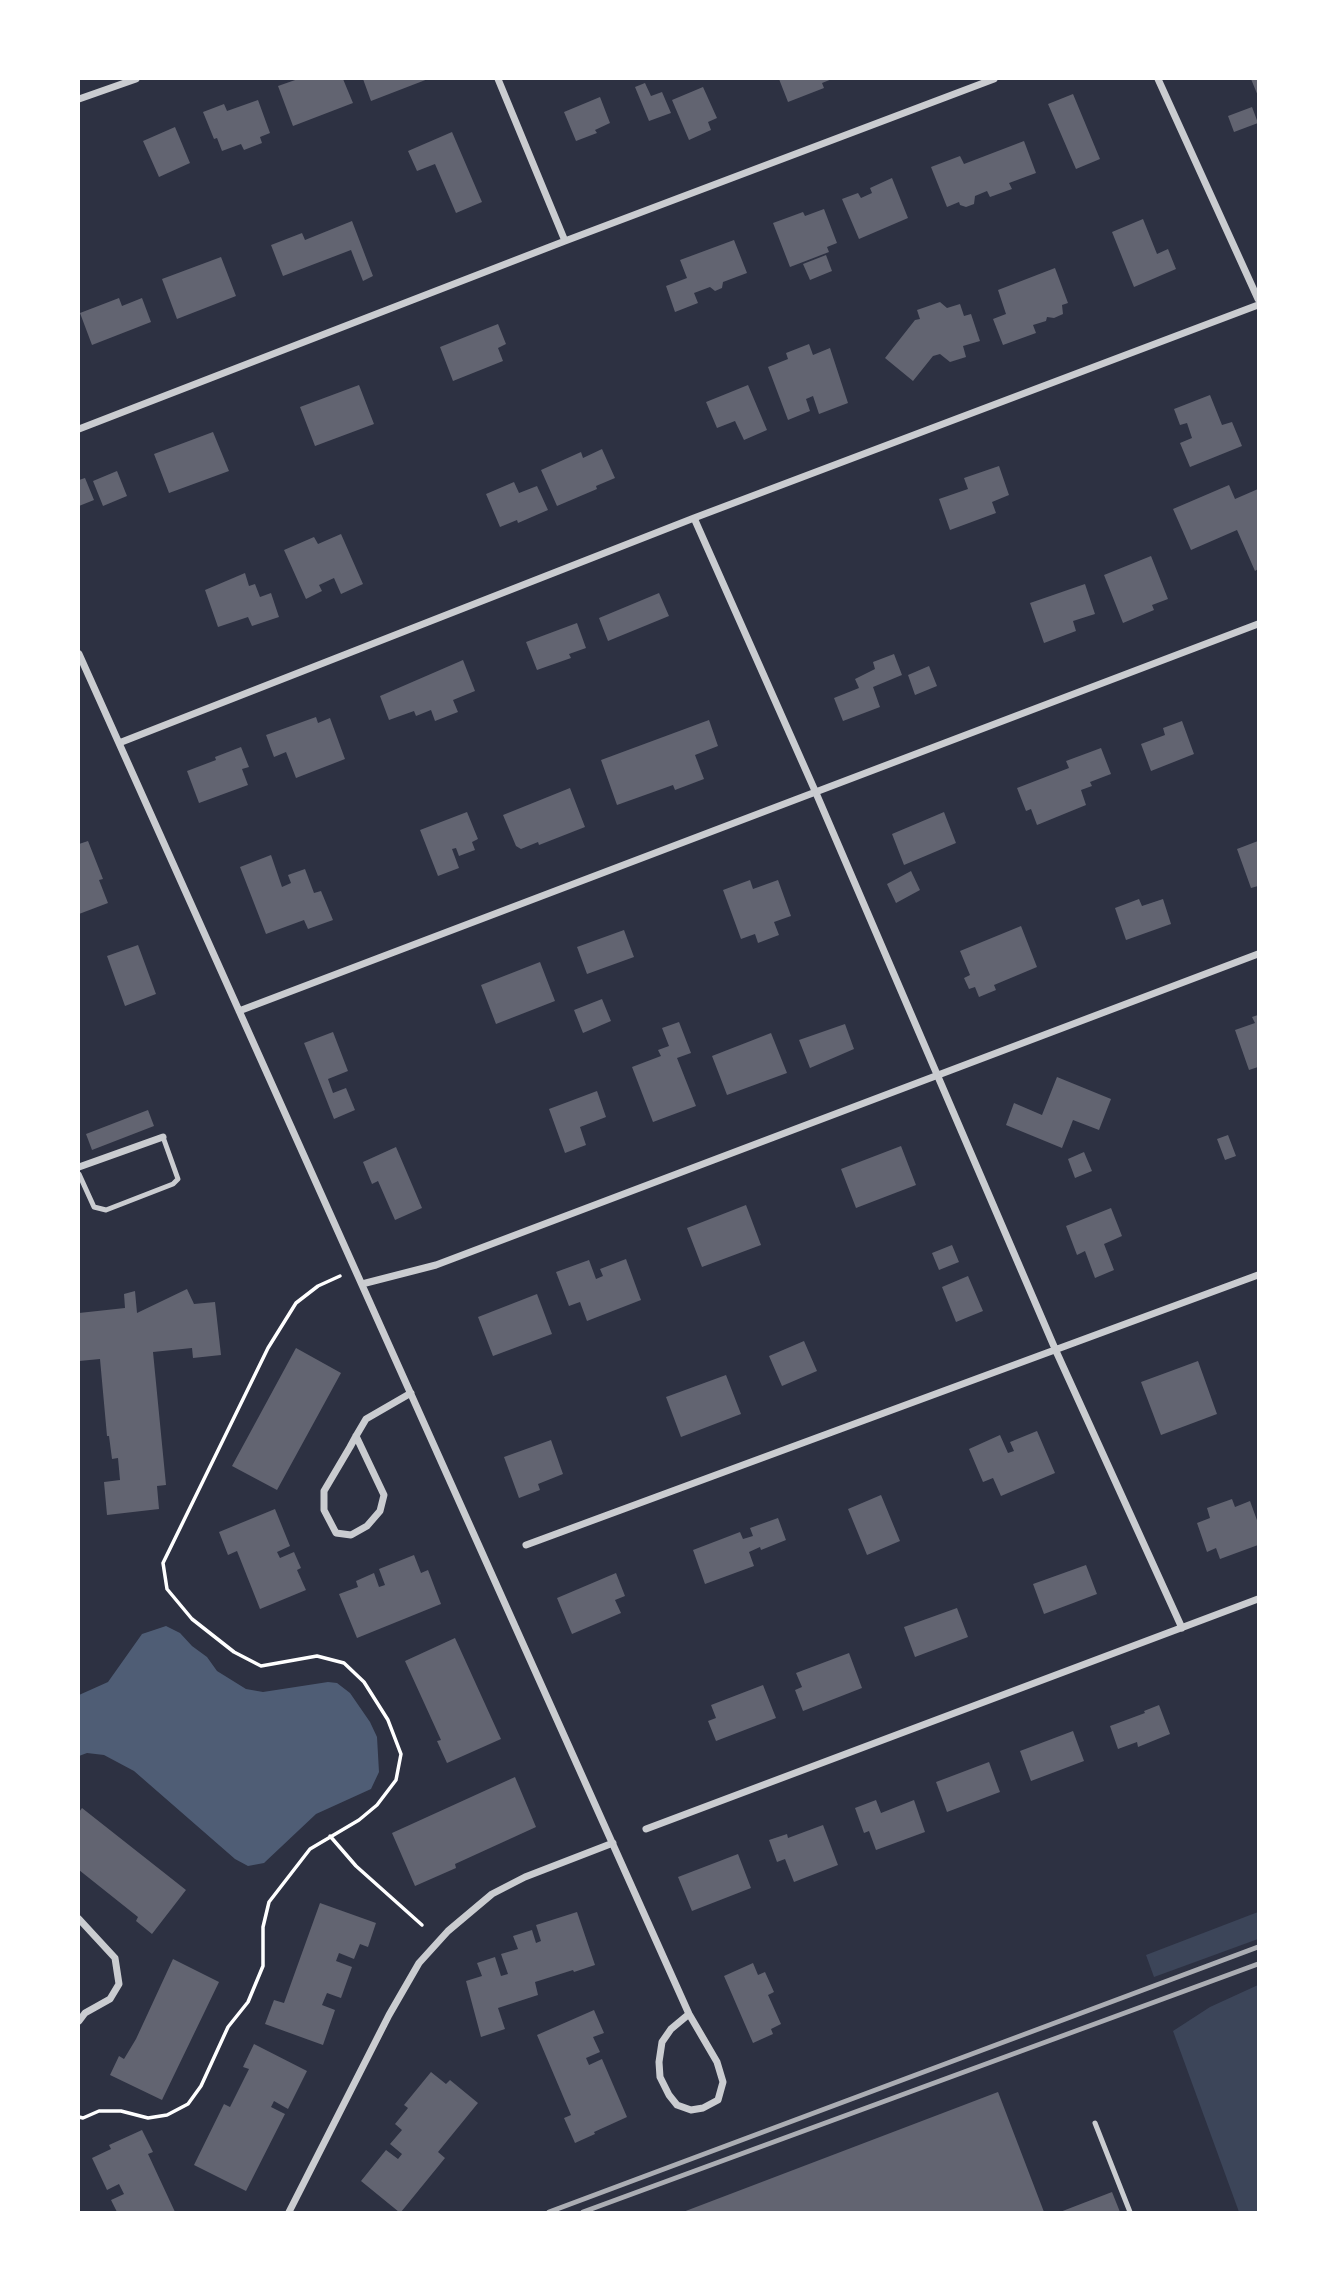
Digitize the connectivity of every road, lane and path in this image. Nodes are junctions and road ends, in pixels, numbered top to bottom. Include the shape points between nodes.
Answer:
1 (136, 79) edge
2 (498, 79) edge
3 (994, 79) edge
4 (1158, 79) edge
5 (79, 100) edge
6 (565, 241) junction
7 (1258, 299) edge
8 (1258, 305) edge
9 (79, 429) edge
10 (694, 518) junction
11 (1258, 624) edge
12 (79, 654) edge
13 (119, 743) junction
14 (816, 793) junction
15 (1258, 954) edge
16 (239, 1011) junction
17 (939, 1076) junction
18 (163, 1137) joint
19 (79, 1167) edge
20 (79, 1174) edge
21 (1258, 1275) edge
22 (340, 1276) dead end
23 (362, 1284) junction
24 (1056, 1351) junction
25 (411, 1393) junction
26 (356, 1436) junction
27 (526, 1545) dead end
28 (1258, 1599) edge
29 (1182, 1628) junction
30 (646, 1829) dead end
31 (331, 1836) junction
32 (612, 1843) junction
33 (79, 1919) edge
34 (422, 1925) dead end
35 (82, 2010) edge
36 (689, 2014) junction
37 (79, 2021) edge
38 (79, 2117) edge
39 (1095, 2123) dead end
40 (289, 2212) edge
41 (1130, 2212) edge

1 - 5 street
2 - 6 street
3 - 6 street
4 - 7 street
6 - 9 street
8 - 10 street
10 - 13 street
10 - 14 street
11 - 14 street
12 - 13 street
13 - 16 street
14 - 16 street
14 - 17 street
15 - 17 street
16 - 23 street
17 - 23 street via 436,1265
17 - 24 street
18 - 19 street
18 - 20 lane via 178,1179 173,1184 106,1210 94,1207
21 - 24 street
22 - 31 path via 296,1303 268,1348 163,1563 167,1589 192,1619 234,1652 261,1666 317,1656 344,1663 364,1682 388,1720 401,1754 396,1780 377,1805
23 - 25 street
24 - 27 street
24 - 29 street
25 - 26 street via 366,1419
25 - 32 street
26 - 26 street via 384,1495 380,1511 351,1535 336,1533 324,1510 324,1491
28 - 29 street
29 - 30 street
31 - 34 path via 356,1866
31 - 38 path via 310,1849 269,1902 263,1927 263,1966 248,2002 228,2026 188,2104 148,2118 121,2111
32 - 36 street
32 - 40 street via 492,1894 419,1963
33 - 35 street via 115,1958 119,1984 110,1999
35 - 37 street
36 - 36 street via 662,2042 659,2062 669,2095 677,2105 691,2110 718,2100 723,2082 717,2062
39 - 41 lane

